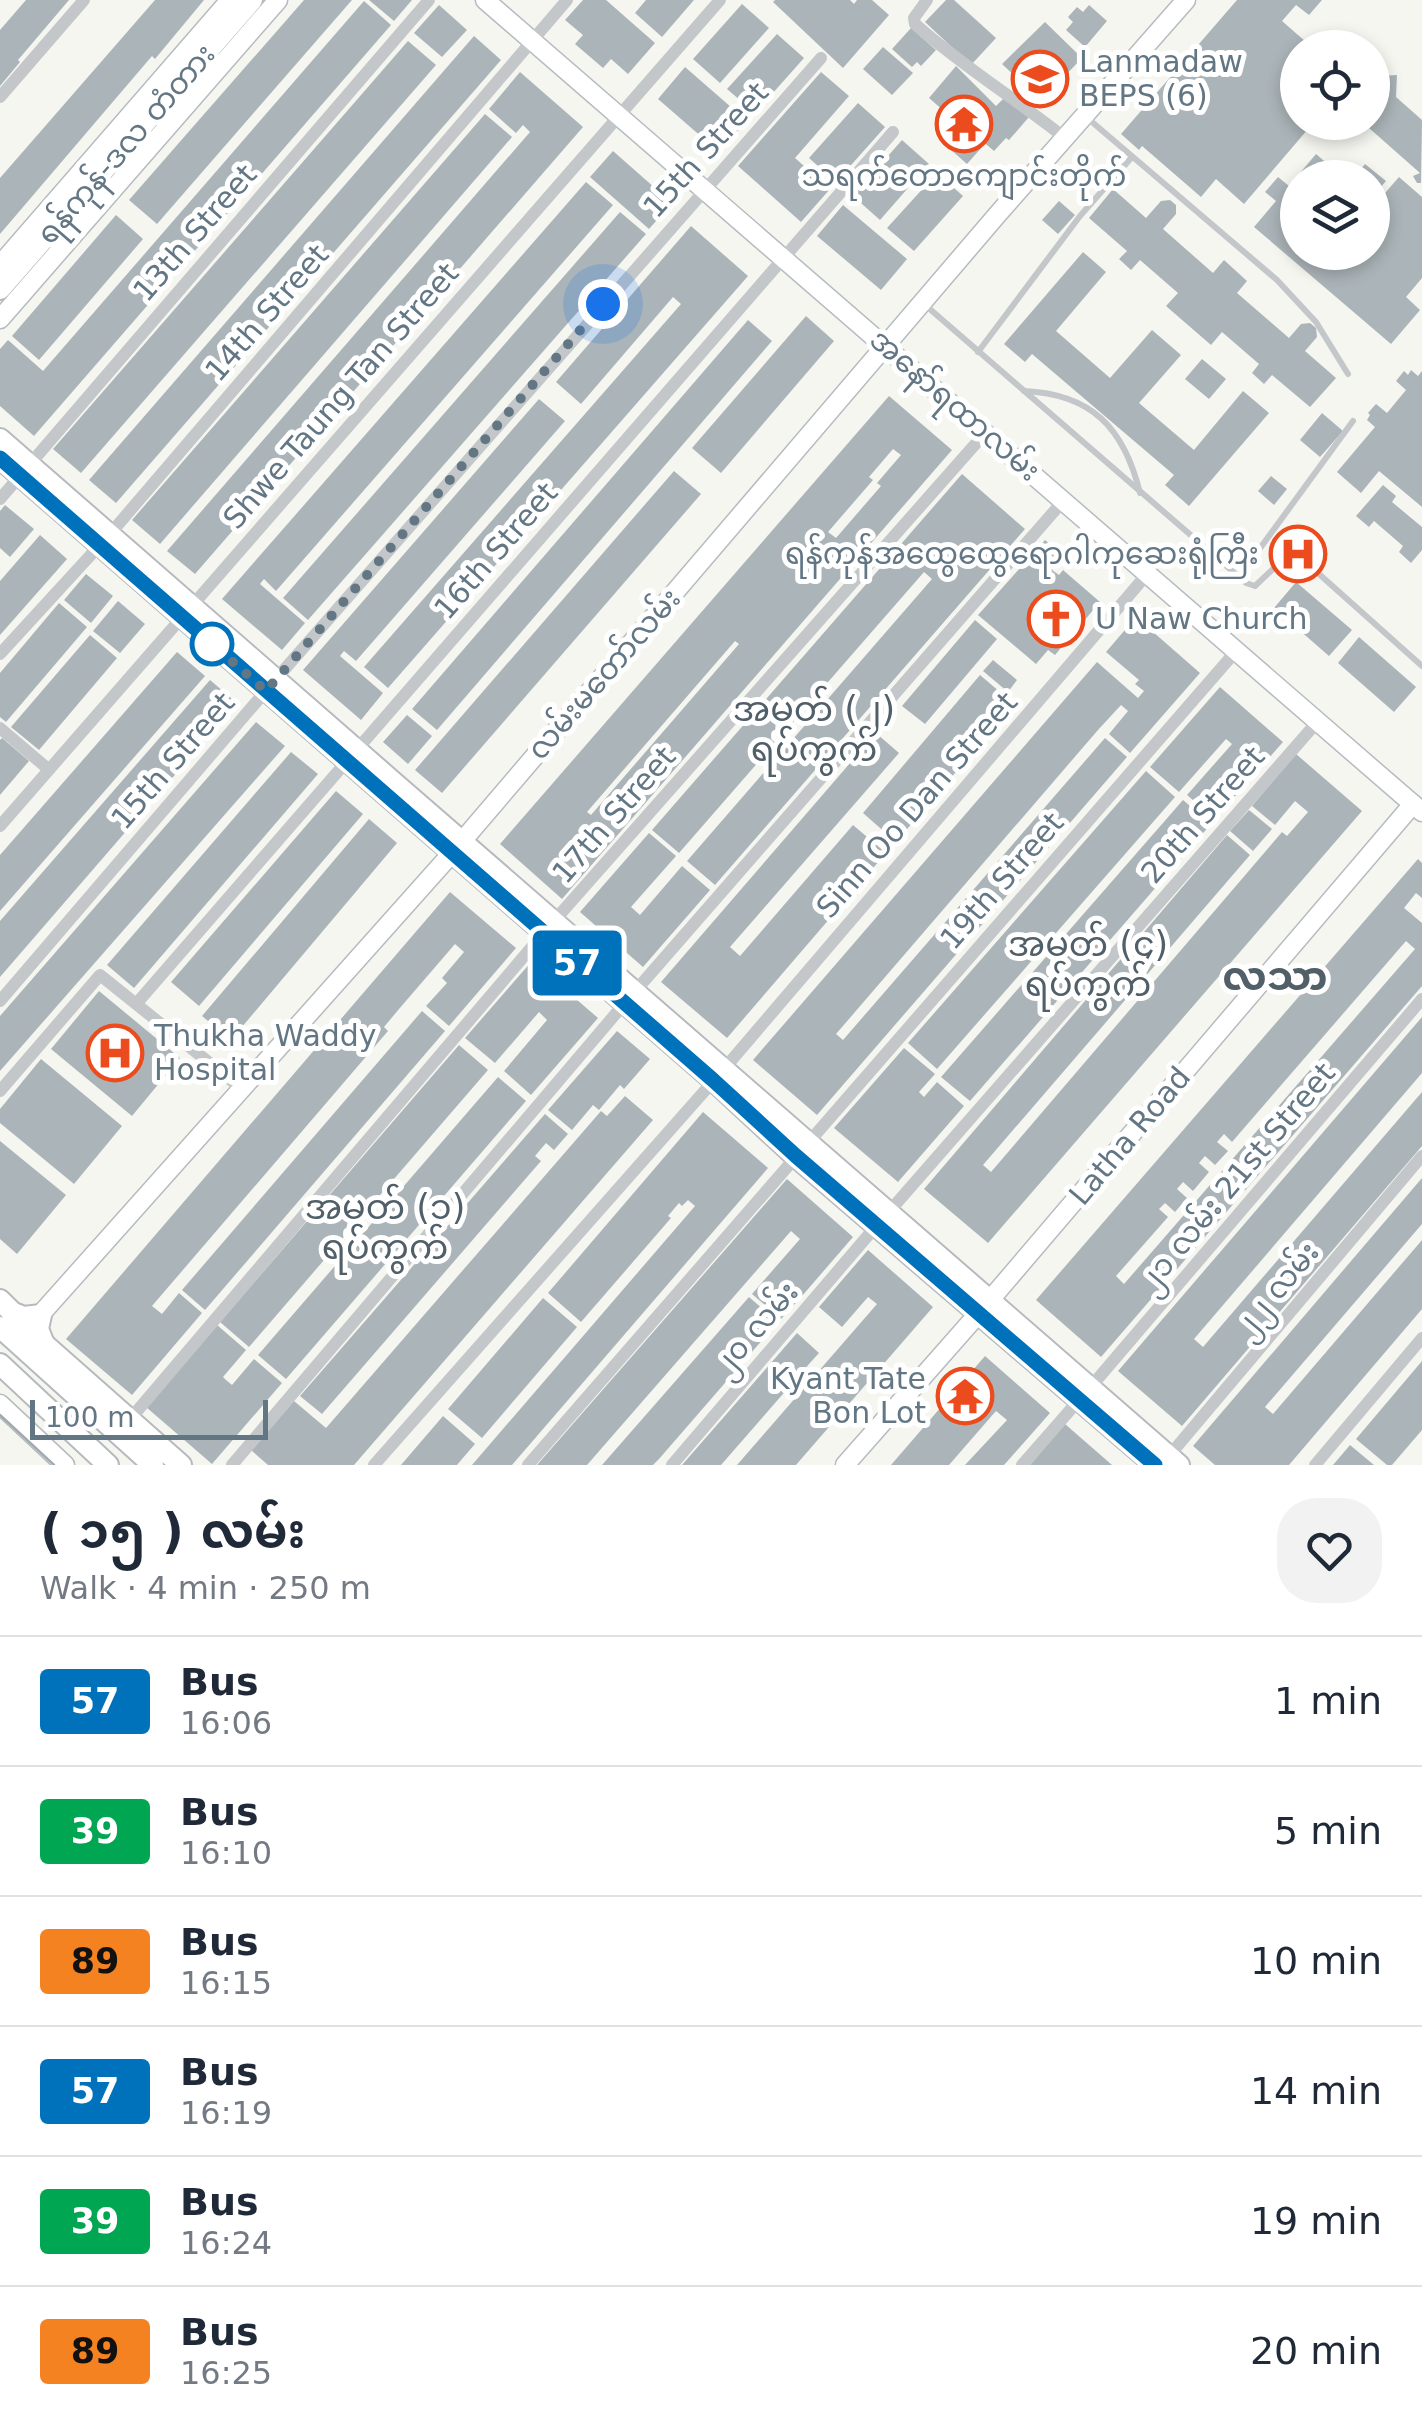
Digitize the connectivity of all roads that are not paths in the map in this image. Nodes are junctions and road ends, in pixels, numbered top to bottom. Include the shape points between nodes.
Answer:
1 (84, 0) edge
2 (230, 0) edge
3 (252, 0) edge
4 (278, 0) edge
5 (429, 0) edge
6 (485, 0) edge
7 (567, 0) edge
8 (720, 0) edge
9 (927, 0) edge
10 (1186, 0) edge
11 (532, 41) junction
12 (821, 58) dead end
13 (0, 97) edge
14 (1084, 115) junction
15 (620, 117) junction
16 (893, 132) dead end
17 (1065, 138) junction
18 (1132, 157) junction
19 (704, 188) junction
20 (783, 256) junction
21 (0, 264) edge
22 (0, 289) edge
23 (923, 303) junction
24 (0, 320) edge
25 (886, 345) junction
26 (978, 352) junction
27 (1348, 374) dead end
28 (1022, 391) junction
29 (1353, 421) dead end
30 (986, 432) junction
31 (0, 439) edge
32 (0, 458) edge
33 (25, 470) junction
34 (1140, 493) junction
35 (0, 499) edge
36 (1064, 500) junction
37 (105, 540) junction
38 (1148, 573) junction
39 (1239, 577) junction
40 (186, 610) junction
41 (1236, 650) junction
42 (0, 654) edge
43 (1422, 666) edge
44 (271, 685) junction
45 (1318, 721) junction
46 (0, 728) edge
47 (353, 756) junction
48 (48, 768) junction
49 (1418, 808) edge
50 (0, 826) edge
51 (457, 847) junction
52 (548, 927) junction
53 (630, 997) junction
54 (1422, 998) edge
55 (0, 1001) edge
56 (138, 1003) junction
57 (718, 1074) junction
58 (0, 1090) edge
59 (242, 1090) junction
60 (800, 1150) junction
61 (1422, 1156) edge
62 (883, 1219) junction
63 (984, 1307) junction
64 (4, 1313) edge
65 (28, 1329) junction
66 (1422, 1338) edge
67 (0, 1364) edge
68 (1084, 1395) junction
69 (0, 1404) edge
70 (124, 1427) junction
71 (1168, 1462) edge
72 (65, 1465) edge
73 (108, 1465) edge
74 (153, 1465) edge
75 (181, 1465) edge
76 (232, 1465) edge
77 (374, 1465) edge
78 (528, 1465) edge
79 (672, 1465) edge
80 (845, 1465) edge
81 (1022, 1465) edge
82 (1315, 1465) edge

1 - 13 street
2 - 21 main road
3 - 22 main road, ရန်ကုန်-ဒလ တံတား
4 - 24 main road
5 - 33 street, 13th Street
6 - 11 main road, အနော်ရထာလမ်း
7 - 11 street, 14th Street
8 - 15 street, Shwe Taung Tan Street
9 - 17 street via 915,24
10 - 14 main road, လမ်းမတော်လမ်း
11 - 15 main road, အနော်ရထာလမ်း
11 - 37 street, 14th Street
12 - 19 street, 15th Street
14 - 17 main road, လမ်းမတော်လမ်း
14 - 18 lane
15 - 19 main road, အနော်ရထာလမ်း
15 - 40 street, Shwe Taung Tan Street
16 - 20 street, 16th Street
17 - 23 main road, လမ်းမတော်လမ်း
18 - 26 lane
18 - 27 lane via 1278,280 1316,322
19 - 20 main road, အနော်ရထာလမ်း
19 - 44 street, 15th Street
20 - 25 main road, အနော်ရထာလမ်း
20 - 47 street, 16th Street
23 - 25 main road, လမ်းမတော်လမ်း
23 - 26 lane
25 - 30 main road, အနော်ရထာလမ်း
25 - 51 main road, လမ်းမတော်လမ်း
26 - 28 lane
28 - 34 lane
28 - 34 lane via 1078,400 1119,435
29 - 39 lane
30 - 36 main road, အနော်ရထာလမ်း
30 - 52 street, 17th Street
31 - 33 main road
32 - 33 main road
33 - 35 street, 13th Street
33 - 37 main road
34 - 39 lane
36 - 38 main road, အနော်ရထာလမ်း
36 - 53 street
37 - 40 main road
37 - 42 street, 14th Street
38 - 41 main road, အနော်ရထာလမ်း
38 - 57 street, Sinn Oo Dan Street
39 - 43 lane via 1255,586 1283,556 1300,557
40 - 44 main road
40 - 48 street, Shwe Taung Tan Street
41 - 45 main road, အနော်ရထာလမ်း
41 - 60 street, 19th Street
44 - 47 main road
44 - 55 street, 15th Street
45 - 49 main road, အနော်ရထာလမ်း
45 - 62 street, 20th Street
46 - 48 street
47 - 51 main road
47 - 56 street, 16th Street
48 - 50 street, Shwe Taung Tan Street
49 - 63 main road, Latha Road
51 - 52 main road
51 - 59 main road, လမ်းမတော်လမ်း
52 - 53 main road
52 - 70 street, 17th Street
53 - 57 main road
53 - 76 street
54 - 68 street, ၂၁ လမ်း 21st Street
56 - 58 street via 100,975
56 - 59 street
57 - 60 main road
57 - 77 street, Sinn Oo Dan Street
59 - 65 main road, လမ်းမတော်လမ်း
60 - 62 main road
60 - 78 street, 19th Street
61 - 71 street, ၂၂ လမ်း
62 - 63 main road
62 - 79 street, ၂၀ လမ်း
63 - 68 main road
63 - 80 main road, Latha Road
64 - 65 main road
65 - 70 main road
65 - 70 main road
66 - 82 street
67 - 73 main road
68 - 71 main road
68 - 81 street, ၂၁ လမ်း 21st Street
69 - 72 main road
70 - 74 main road
70 - 75 main road

